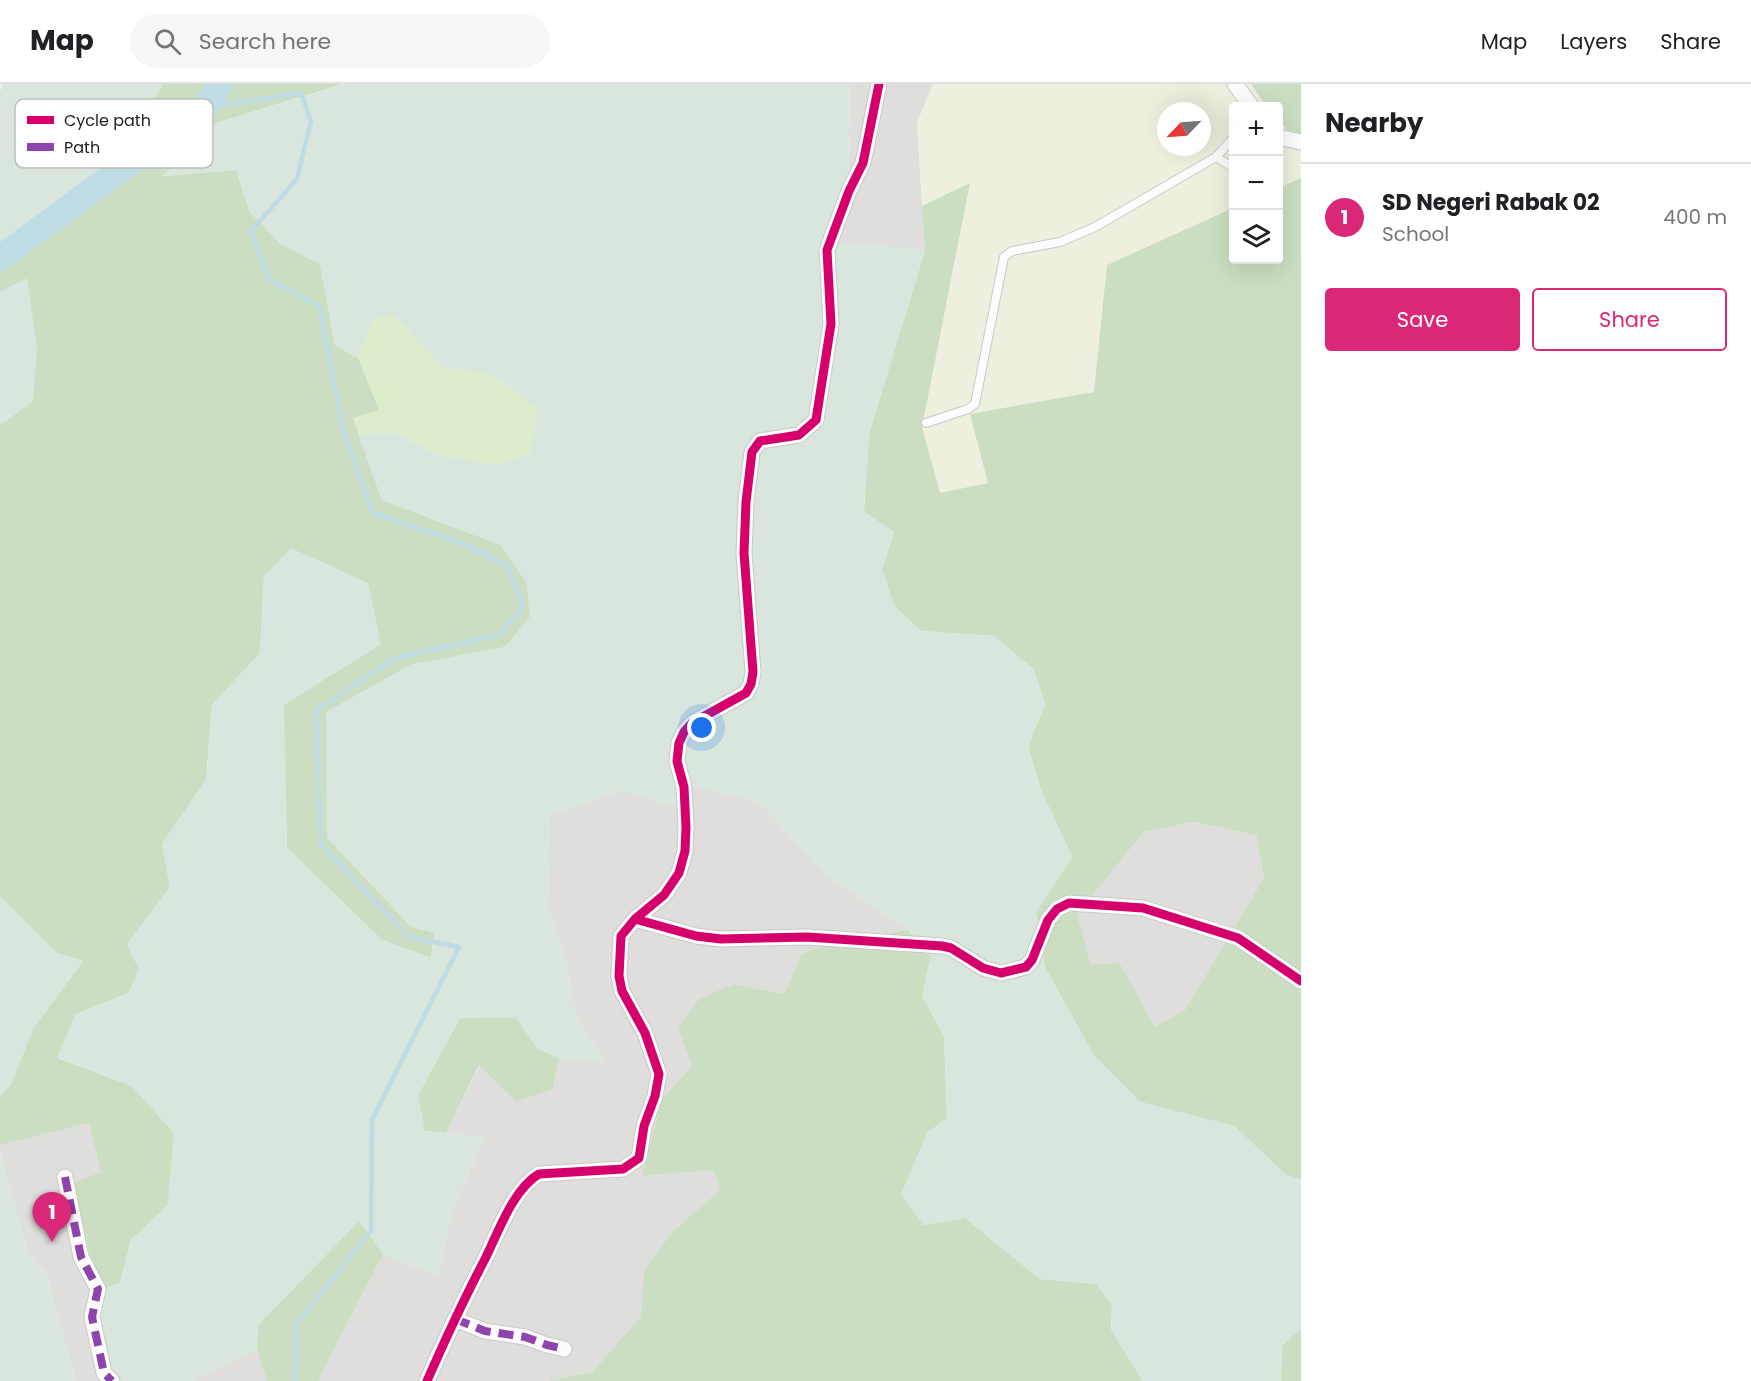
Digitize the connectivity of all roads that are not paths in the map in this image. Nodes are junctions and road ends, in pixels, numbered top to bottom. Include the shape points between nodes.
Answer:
1 (879, 84) edge
2 (1235, 84) edge
3 (1248, 102) edge
4 (1283, 138) edge
5 (1229, 142) edge
6 (1301, 142) edge
7 (1216, 157) junction
8 (1229, 165) edge
9 (926, 423) dead end
10 (635, 919) junction
11 (1301, 981) edge
12 (65, 1177) dead end
13 (455, 1319) junction
14 (564, 1348) dead end
15 (112, 1381) edge
16 (427, 1381) edge

1 - 10 street via 863,162 827,250 831,324 816,420 799,435 760,441 752,452 744,553 753,672 750,684 746,693 692,723 684,732 677,761 684,788 685,851 679,873 664,896
2 - 3 street
4 - 6 street
5 - 7 lane
7 - 8 lane
7 - 9 lane via 1095,227 1060,242 1004,256 975,404
10 - 11 street via 721,939 807,937 942,946 1001,973 1026,967 1048,920 1069,903 1143,908 1238,938
10 - 13 street via 621,936 619,976 622,992 645,1033 659,1074 639,1158 623,1169 539,1174 530,1179 511,1206
12 - 15 street via 81,1257 98,1288 92,1317 104,1373
13 - 14 street via 485,1331
13 - 16 street

